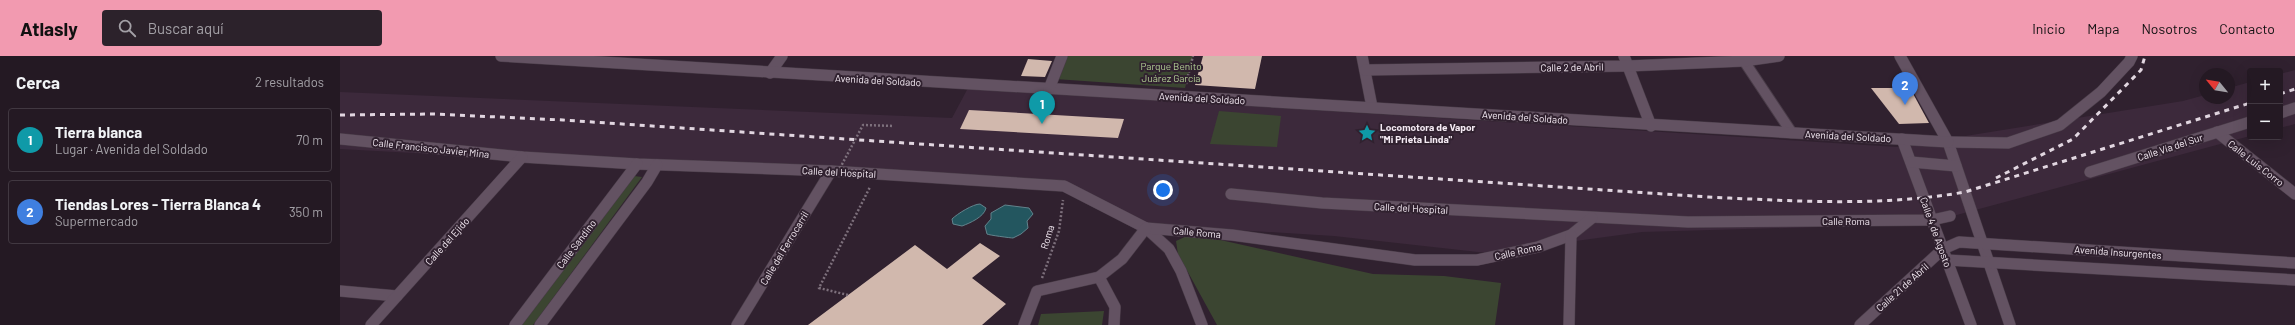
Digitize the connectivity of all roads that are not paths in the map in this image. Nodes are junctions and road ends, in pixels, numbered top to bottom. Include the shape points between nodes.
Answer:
1 (501, 56) edge
2 (782, 56) edge
3 (1062, 56) edge
4 (1362, 56) edge
5 (1624, 56) edge
6 (1779, 56) edge
7 (1900, 56) edge
8 (2132, 56) edge
9 (1742, 58) edge
10 (1628, 66) junction
11 (1365, 70) junction
12 (770, 74) junction
13 (1049, 89) junction
14 (1372, 107) junction
15 (2295, 108) edge
16 (2283, 112) edge
17 (2247, 123) edge
18 (1651, 126) junction
19 (2217, 132) junction
20 (1792, 133) junction
21 (340, 139) edge
22 (1902, 139) junction
23 (1948, 142) junction
24 (522, 157) junction
25 (1911, 162) junction
26 (637, 164) junction
27 (657, 165) junction
28 (1956, 166) junction
29 (831, 171) junction
30 (2090, 172) dead end
31 (1231, 194) dead end
32 (2295, 194) edge
33 (1950, 216) dead end
34 (1592, 218) junction
35 (1932, 220) junction
36 (1146, 228) junction
37 (1571, 235) junction
38 (1982, 243) junction
39 (1945, 255) junction
40 (1989, 263) junction
41 (2295, 263) edge
42 (1099, 277) junction
43 (2295, 280) edge
44 (340, 292) edge
45 (397, 296) junction
46 (371, 325) edge
47 (515, 325) edge
48 (540, 325) edge
49 (737, 325) edge
50 (1024, 325) edge
51 (1114, 325) edge
52 (1202, 325) edge
53 (1569, 325) edge
54 (1860, 325) edge
55 (1971, 325) edge
56 (2010, 325) edge

1 - 12 street, Avenida del Soldado
2 - 12 street
3 - 13 street
4 - 11 street
5 - 10 street
6 - 9 street, Calle 2 de Abril
7 - 23 street
8 - 23 street via 2101,92 2060,125 2008,143
9 - 10 street, Calle 2 de Abril
9 - 20 street
10 - 11 street, Calle 2 de Abril
10 - 18 street
11 - 14 street
12 - 13 street, Avenida del Soldado
13 - 14 street, Avenida del Soldado
14 - 18 street, Avenida del Soldado
15 - 16 street
17 - 19 street, Calle Vía del Sur
18 - 20 street, Avenida del Soldado
19 - 30 street, Calle Vía del Sur
19 - 32 street, Calle Luis Corro
20 - 22 street, Avenida del Soldado
21 - 24 street, Calle Francisco Javier Mina
22 - 23 street, Avenida del Soldado
22 - 25 street, Calle 4 de Agosto
23 - 28 street
24 - 26 street, Calle del Hospital
24 - 45 street, Calle del Ejido
25 - 28 street
25 - 35 street, Calle 4 de Agosto
26 - 27 street, Calle del Hospital
26 - 47 street, Calle Sandino
27 - 29 street, Calle del Hospital
27 - 48 street, Calle Sandino
28 - 38 street
29 - 36 street, Calle del Hospital via 1064,186
29 - 49 street, Calle del Ferrocarril
31 - 34 street, Calle del Hospital via 1322,203
33 - 35 street, Calle Roma
34 - 35 street, Calle Roma via 1688,222
34 - 37 street, Calle Roma
35 - 39 street, Calle 4 de Agosto
36 - 37 street, Calle Roma via 1232,235 1415,260 1477,260 1538,248
36 - 42 street via 1122,260
36 - 52 street, Calle Roma via 1170,249
37 - 53 street
38 - 39 street, Avenida Insurgentes via 1959,242
38 - 40 street
38 - 41 street, Avenida Insurgentes
39 - 40 street, Avenida Insurgentes
39 - 54 street, Calle 21 de Abril
39 - 55 street, Calle 4 de Agosto
40 - 43 street, Avenida Insurgentes
40 - 56 street
42 - 50 street via 1037,291
42 - 51 street via 1115,307
44 - 45 street
45 - 46 street, Calle del Ejido

